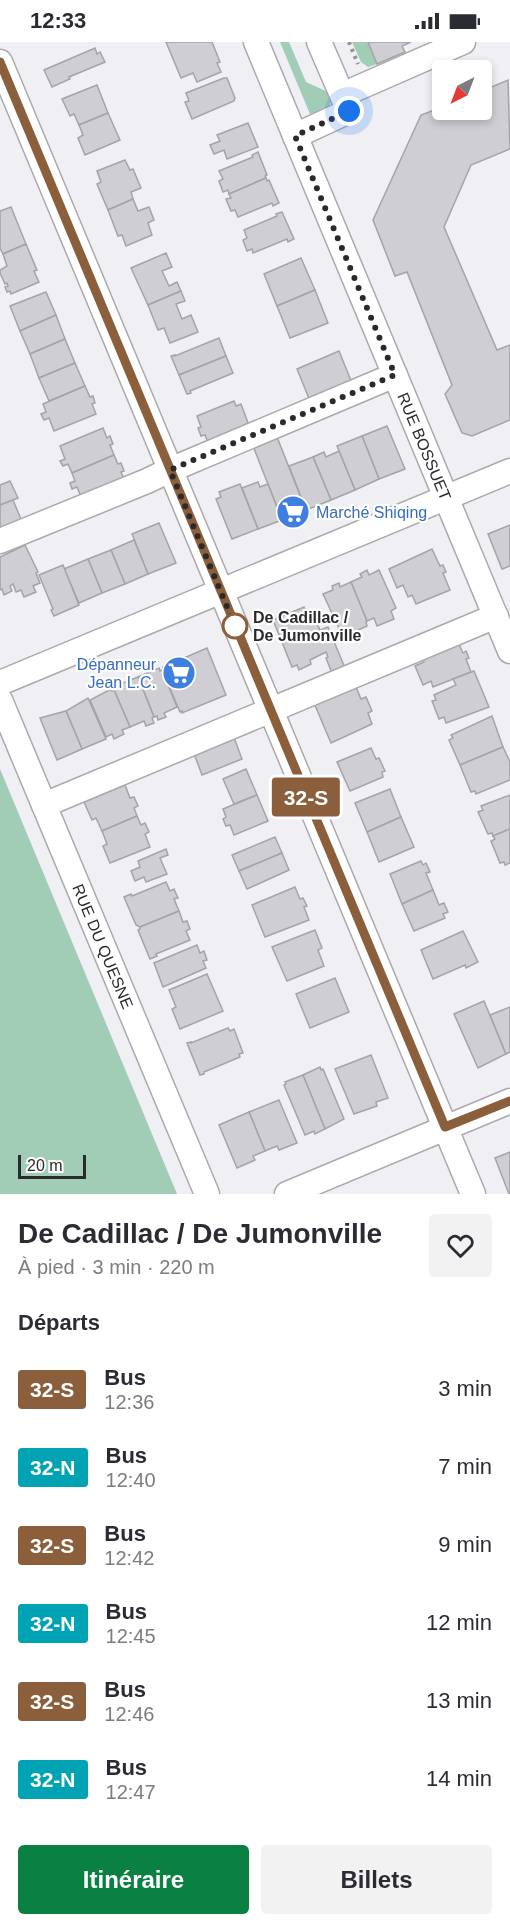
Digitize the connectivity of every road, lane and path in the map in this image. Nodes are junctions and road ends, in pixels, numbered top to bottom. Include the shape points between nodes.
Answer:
1 (256, 42) edge
2 (319, 42) edge
3 (463, 42) edge
4 (0, 62) edge
5 (342, 94) junction
6 (295, 136) junction
7 (395, 375) junction
8 (170, 470) junction
9 (510, 471) edge
10 (446, 497) junction
11 (0, 541) edge
12 (220, 591) junction
13 (500, 609) edge
14 (510, 651) edge
15 (0, 683) edge
16 (0, 700) edge
17 (270, 711) junction
18 (44, 805) junction
19 (510, 1101) edge
20 (445, 1127) junction
21 (207, 1194) edge
22 (287, 1194) edge
23 (473, 1194) edge

1 - 6 street, RUE BOSSUET
2 - 5 street
3 - 5 street
4 - 8 street
5 - 6 street via 349,111
6 - 7 street, RUE BOSSUET
7 - 8 street
7 - 10 street, RUE BOSSUET
8 - 11 street
8 - 12 street
9 - 10 street
10 - 12 street
10 - 13 street, RUE BOSSUET
12 - 15 street
12 - 17 street
13 - 14 street, RUE BOSSUET
13 - 17 street
16 - 18 street, RUE DU QUESNE
17 - 18 street
17 - 20 street
18 - 21 street, RUE DU QUESNE
19 - 20 street
20 - 22 street
20 - 23 street

